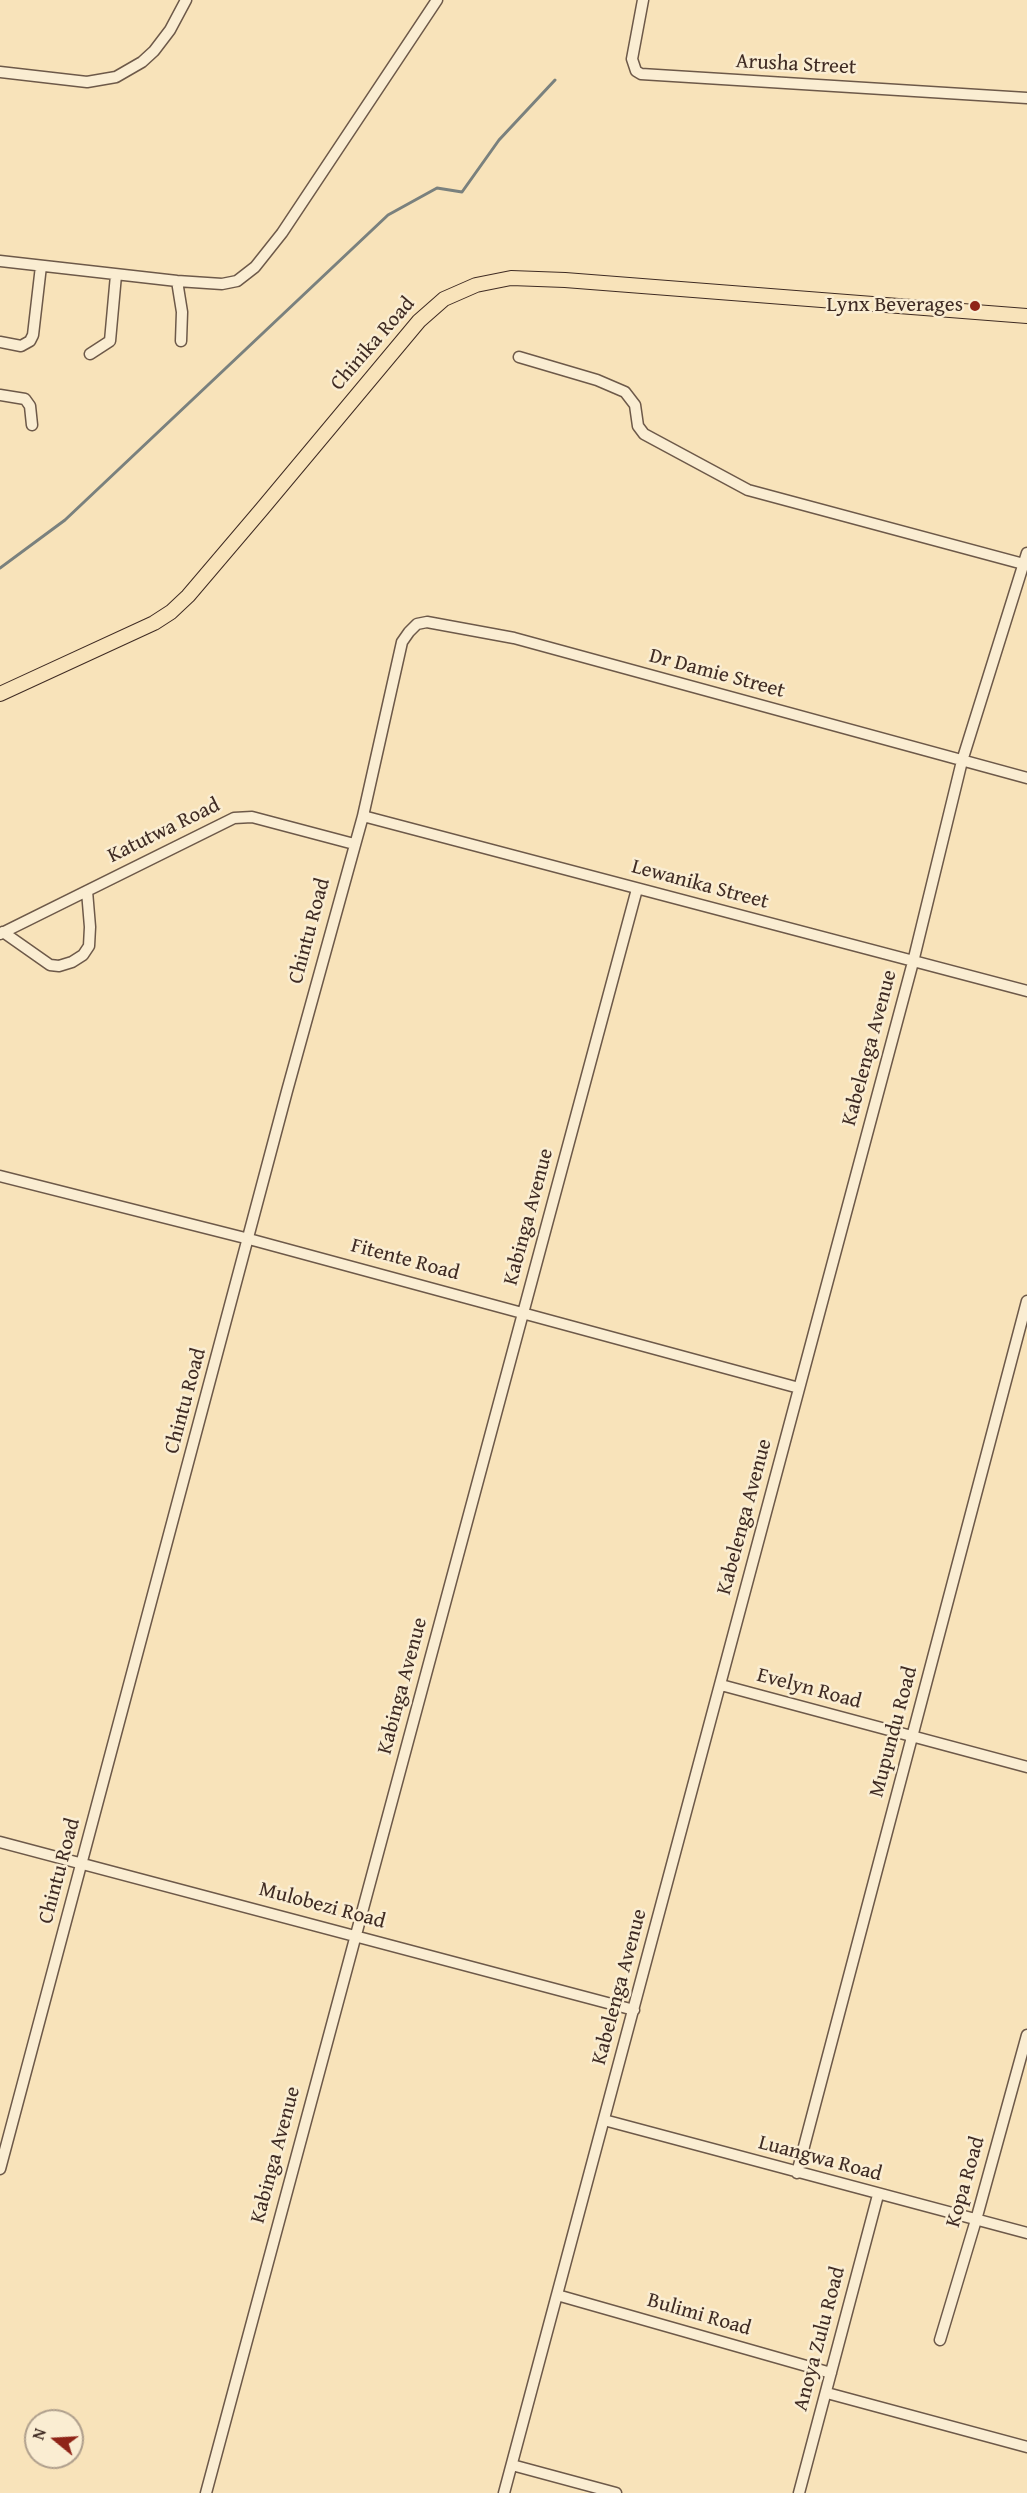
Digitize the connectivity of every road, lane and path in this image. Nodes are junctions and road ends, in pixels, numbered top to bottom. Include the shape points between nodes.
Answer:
1 (186, 0) edge
2 (436, 0) edge
3 (643, 0) edge
4 (0, 72) edge
5 (1027, 98) edge
6 (0, 261) edge
7 (41, 266) junction
8 (116, 275) junction
9 (177, 281) junction
10 (1027, 316) edge
11 (181, 341) dead end
12 (0, 342) edge
13 (90, 354) dead end
14 (519, 357) dead end
15 (0, 395) edge
16 (32, 425) dead end
17 (1026, 561) edge
18 (402, 642) joint
19 (0, 694) edge
20 (962, 761) junction
21 (1027, 778) edge
22 (363, 816) junction
23 (354, 844) junction
24 (637, 889) junction
25 (87, 891) junction
26 (2, 933) edge
27 (913, 962) junction
28 (1027, 991) edge
29 (0, 1176) edge
30 (249, 1239) junction
31 (1027, 1301) edge
32 (524, 1312) junction
33 (799, 1388) junction
34 (721, 1685) junction
35 (913, 1737) junction
36 (1027, 1767) edge
37 (0, 1842) edge
38 (82, 1862) junction
39 (356, 1935) junction
40 (634, 2010) junction
41 (1027, 2035) edge
42 (604, 2120) junction
43 (0, 2169) edge
44 (797, 2173) junction
45 (878, 2195) junction
46 (976, 2220) junction
47 (1027, 2233) edge
48 (557, 2295) junction
49 (940, 2340) dead end
50 (831, 2373) junction
51 (827, 2393) junction
52 (1027, 2447) edge
53 (512, 2465) junction
54 (206, 2493) edge
55 (504, 2493) edge
56 (616, 2493) edge
57 (799, 2493) edge

1 - 4 street via 154,51 116,77 87,82
2 - 9 street via 261,260 231,284
3 - 5 street, Arusha Street via 632,59 641,74
6 - 7 street
7 - 8 street
7 - 12 street via 30,341 21,346
8 - 9 street
8 - 13 street via 110,341
9 - 11 street
10 - 19 main road, Chinika Road via 565,280 510,279 476,285 444,299 419,321 171,612
14 - 17 street via 625,392 635,405 638,426 644,434 748,490
15 - 16 street via 25,399 30,406
17 - 20 street, Kabelenga Avenue
18 - 20 street, Dr Damie Street via 417,624 427,622 514,638
18 - 22 street, Chintu Road
20 - 21 street, Dr Damie Street
20 - 27 street, Kabelenga Avenue
22 - 23 street, Chintu Road
22 - 24 street, Lewanika Street
23 - 25 street, Katutwa Road via 252,817 234,818
23 - 30 street, Chintu Road
24 - 27 street, Lewanika Street
24 - 32 street, Kabinga Avenue
25 - 26 street, Katutwa Road
25 - 26 street via 89,946 72,962 50,964
27 - 28 street, Lewanika Street
27 - 33 street, Kabelenga Avenue
29 - 30 street, Fitente Road
30 - 32 street, Fitente Road
30 - 38 street, Chintu Road
31 - 35 street, Mupundu Road
32 - 33 street, Fitente Road
32 - 39 street, Kabinga Avenue
33 - 34 street, Kabelenga Avenue
34 - 35 street, Evelyn Road
34 - 40 street, Kabelenga Avenue
35 - 36 street, Evelyn Road
35 - 44 street, Mupundu Road
37 - 38 street, Mulobezi Road
38 - 39 street, Mulobezi Road
38 - 43 street, Chintu Road
39 - 40 street, Mulobezi Road
39 - 54 street, Kabinga Avenue
40 - 42 street, Kabelenga Avenue
41 - 46 street, Kopa Road
42 - 44 street, Luangwa Road
42 - 48 street, Kabelenga Avenue
44 - 45 street, Luangwa Road
45 - 46 street, Luangwa Road
45 - 50 street, Anoya Zulu Road
46 - 47 street, Luangwa Road
46 - 49 street, Kopa Road
48 - 50 street, Bulimi Road
48 - 53 street, Kabelenga Avenue
50 - 51 street, Anoya Zulu Road
51 - 52 street
51 - 57 street, Anoya Zulu Road
53 - 55 street, Kabelenga Avenue
53 - 56 street

